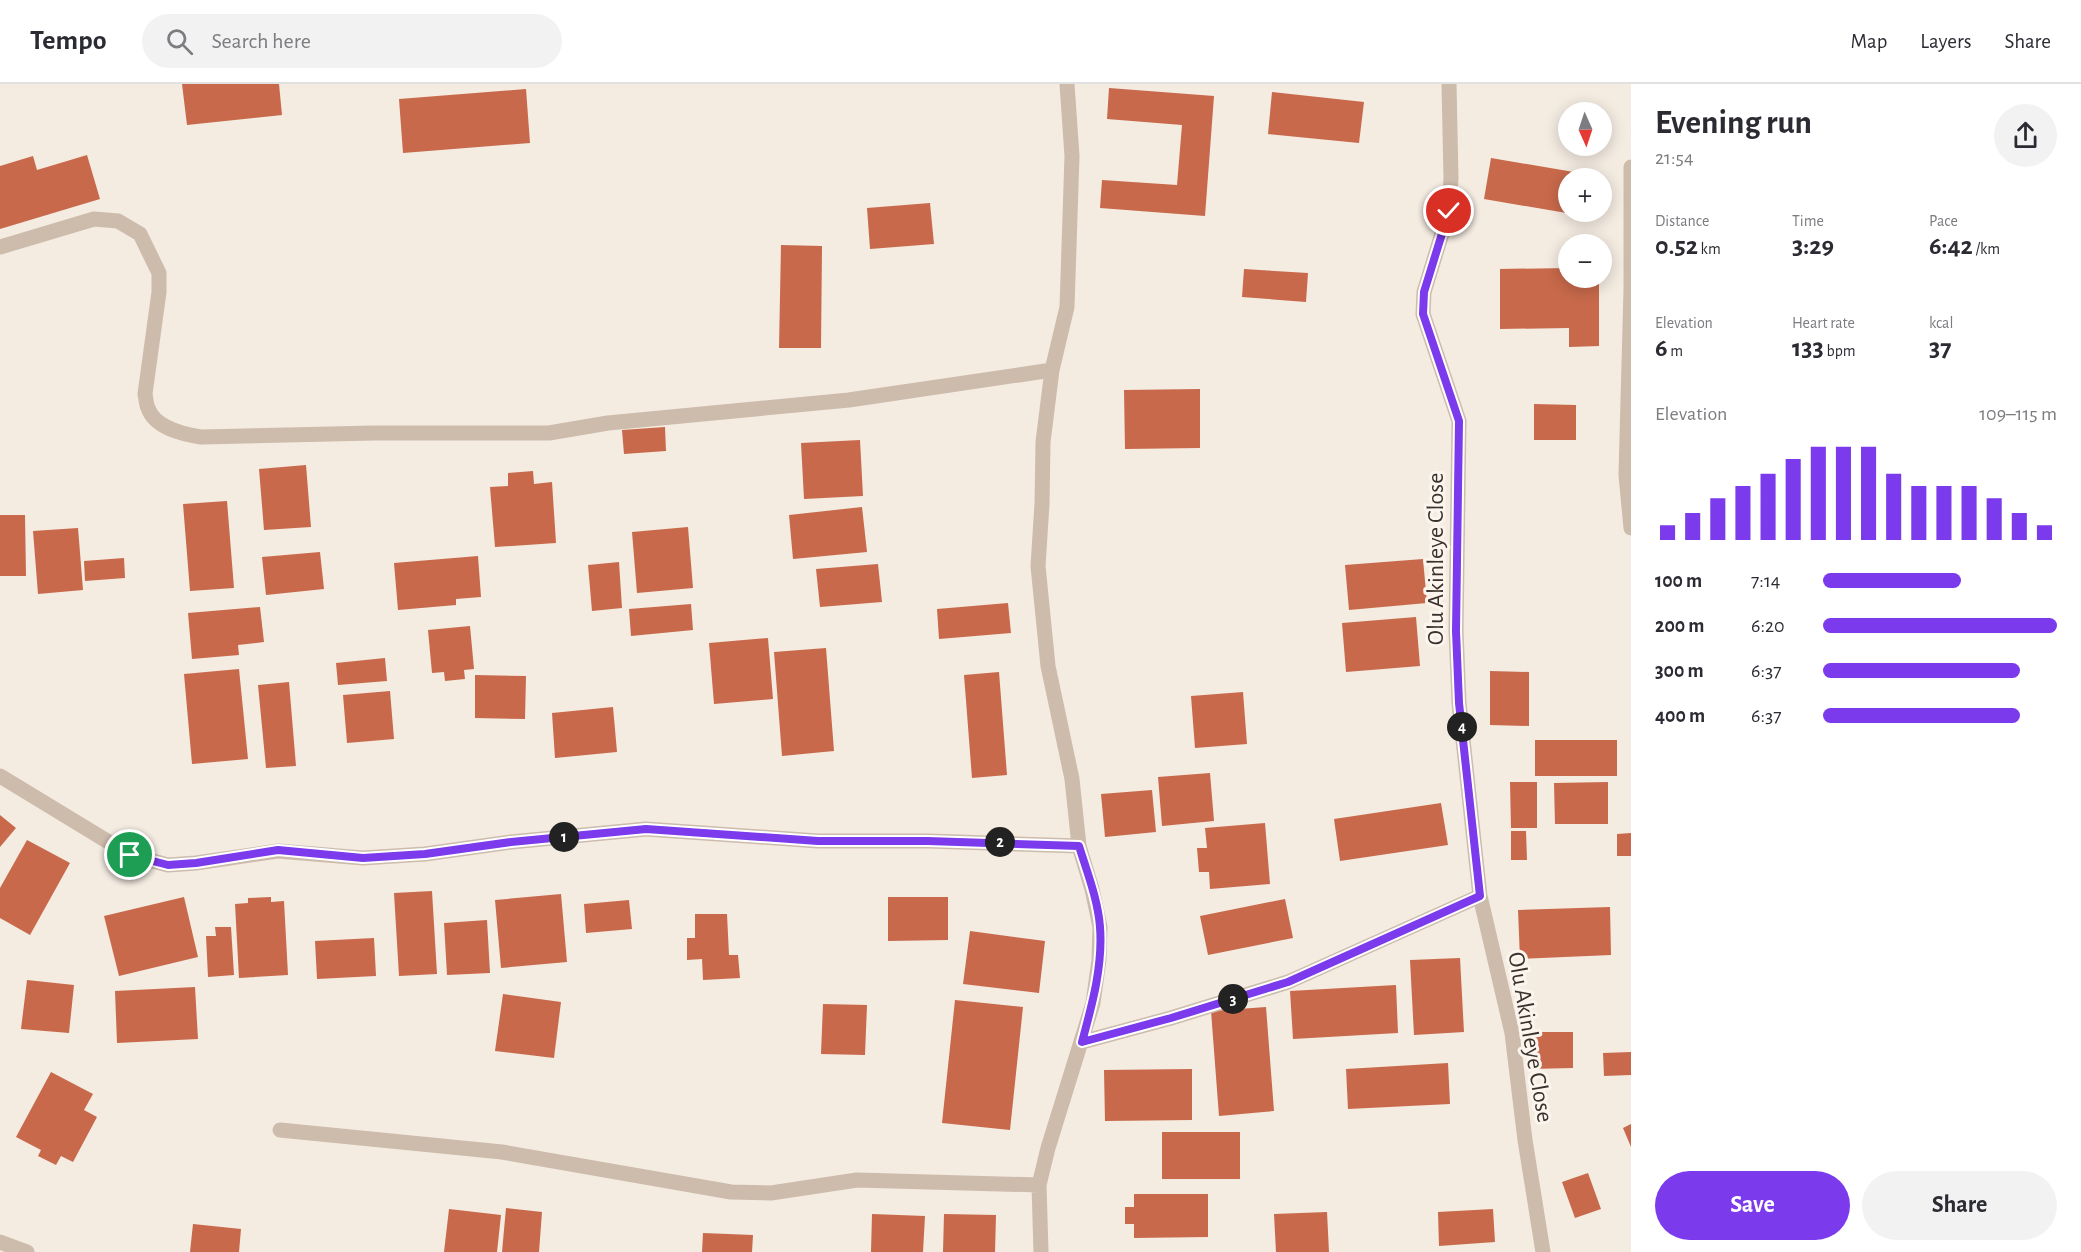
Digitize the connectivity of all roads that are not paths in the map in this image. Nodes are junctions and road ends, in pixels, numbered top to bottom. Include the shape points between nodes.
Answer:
1 (1067, 84) edge
2 (1449, 84) edge
3 (1631, 167) edge
4 (0, 247) edge
5 (1052, 370) junction
6 (1631, 528) edge
7 (0, 776) edge
8 (1079, 846) junction
9 (1480, 896) junction
10 (1082, 1042) junction
11 (280, 1130) dead end
12 (1039, 1185) junction
13 (0, 1242) edge
14 (27, 1252) edge
15 (1041, 1252) edge
16 (1543, 1252) edge

1 - 5 street via 1072,156 1067,307
2 - 9 street, Olu Akinleye Close via 1449,211 1424,292 1423,314 1459,421 1459,703
3 - 6 street via 1626,475
4 - 5 street via 94,219 118,221 140,234 159,273 145,394 148,410 162,424 182,434 201,437 549,433 608,423 849,400
5 - 8 street via 1043,442 1038,566 1048,666 1072,779
7 - 8 street via 130,855 168,865 278,850 363,858 425,854 646,829 818,841
8 - 10 street via 1100,927 1093,1003
9 - 10 street via 1288,982
9 - 16 street, Olu Akinleye Close via 1512,1033
10 - 12 street
11 - 12 street via 502,1152 731,1192 771,1193 857,1180
12 - 15 street
13 - 14 street

